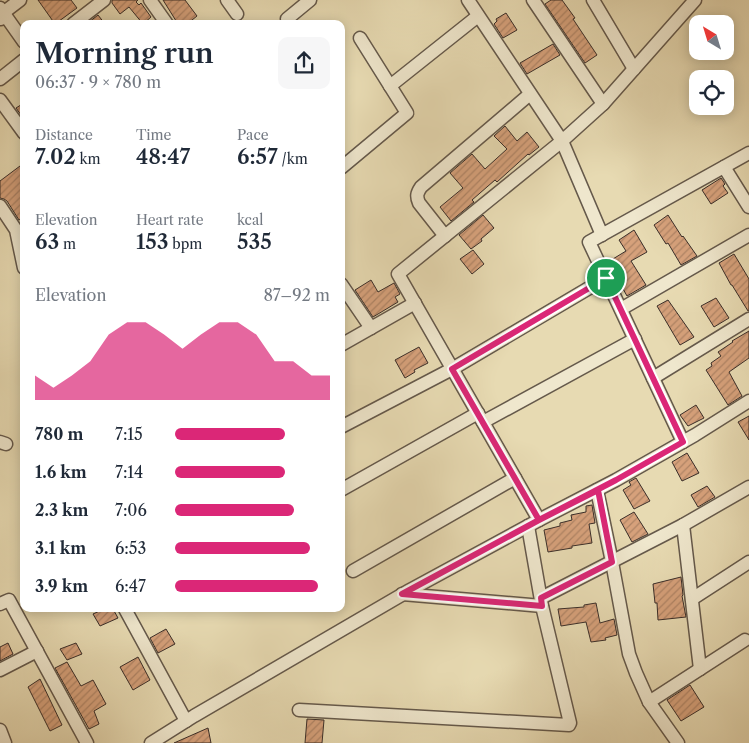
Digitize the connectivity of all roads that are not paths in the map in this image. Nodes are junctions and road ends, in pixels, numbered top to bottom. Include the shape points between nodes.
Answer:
1 (20, 0) edge
2 (104, 0) edge
3 (150, 0) edge
4 (227, 0) edge
5 (468, 0) edge
6 (533, 0) edge
7 (593, 0) edge
8 (695, 0) edge
9 (304, 2) edge
10 (1, 14) edge
11 (238, 14) dead end
12 (478, 16) junction
13 (287, 19) dead end
14 (78, 20) edge
15 (163, 20) edge
16 (20, 37) edge
17 (360, 38) dead end
18 (20, 63) edge
19 (634, 68) junction
20 (0, 79) edge
21 (390, 86) junction
22 (530, 94) junction
23 (0, 100) edge
24 (603, 104) junction
25 (20, 128) edge
26 (562, 141) junction
27 (749, 153) edge
28 (345, 165) edge
29 (724, 167) junction
30 (0, 206) edge
31 (749, 208) edge
32 (749, 235) edge
33 (444, 236) junction
34 (602, 236) junction
35 (20, 249) edge
36 (606, 278) junction
37 (345, 290) edge
38 (414, 302) junction
39 (621, 309) junction
40 (749, 319) edge
41 (371, 328) junction
42 (635, 339) junction
43 (345, 344) edge
44 (452, 369) junction
45 (653, 378) junction
46 (749, 401) edge
47 (480, 417) junction
48 (345, 425) edge
49 (683, 442) junction
50 (515, 478) junction
51 (749, 487) edge
52 (345, 488) edge
53 (598, 490) junction
54 (533, 523) junction
55 (684, 525) junction
56 (612, 562) junction
57 (749, 562) edge
58 (352, 571) dead end
59 (402, 594) junction
60 (692, 599) junction
61 (542, 602) junction
62 (0, 604) edge
63 (127, 612) edge
64 (748, 641) edge
65 (37, 651) junction
66 (700, 669) junction
67 (0, 670) edge
68 (649, 702) junction
69 (299, 710) dead end
70 (186, 721) junction
71 (0, 730) edge
72 (81, 741) edge
73 (5, 743) edge
74 (151, 743) edge
75 (678, 743) edge

1 - 10 street
2 - 14 street
3 - 15 street
4 - 11 street
5 - 12 street
6 - 24 street
7 - 19 street
8 - 19 street
9 - 13 street
10 - 16 street
12 - 21 street
12 - 22 street
17 - 21 street
18 - 20 street
19 - 24 street
21 - 28 street via 407,113
22 - 26 street
22 - 33 street via 417,192 419,203
23 - 25 street
24 - 26 street
26 - 33 street
26 - 34 street
27 - 29 street
29 - 31 street
29 - 34 street
30 - 35 street via 16,230
32 - 39 street
33 - 38 street via 398,274
34 - 36 street via 589,242
36 - 39 street
36 - 44 street
37 - 41 street
38 - 41 street
38 - 44 street
39 - 42 street
40 - 45 street
41 - 43 street
42 - 45 street
42 - 47 street
44 - 47 street
44 - 48 street
45 - 49 street
46 - 49 street
47 - 50 street
47 - 52 street
49 - 53 street
50 - 54 street
50 - 58 street
51 - 55 street
53 - 54 street
53 - 56 street
54 - 59 street
54 - 61 street
55 - 56 street
55 - 60 street
56 - 61 street
56 - 68 street via 629,654
57 - 60 street
59 - 61 street
59 - 70 street
60 - 66 street
61 - 69 street via 569,726
62 - 65 street via 9,600
63 - 70 street
64 - 66 street
65 - 67 street
65 - 72 street
66 - 68 street
68 - 75 street
70 - 74 street
71 - 73 street

